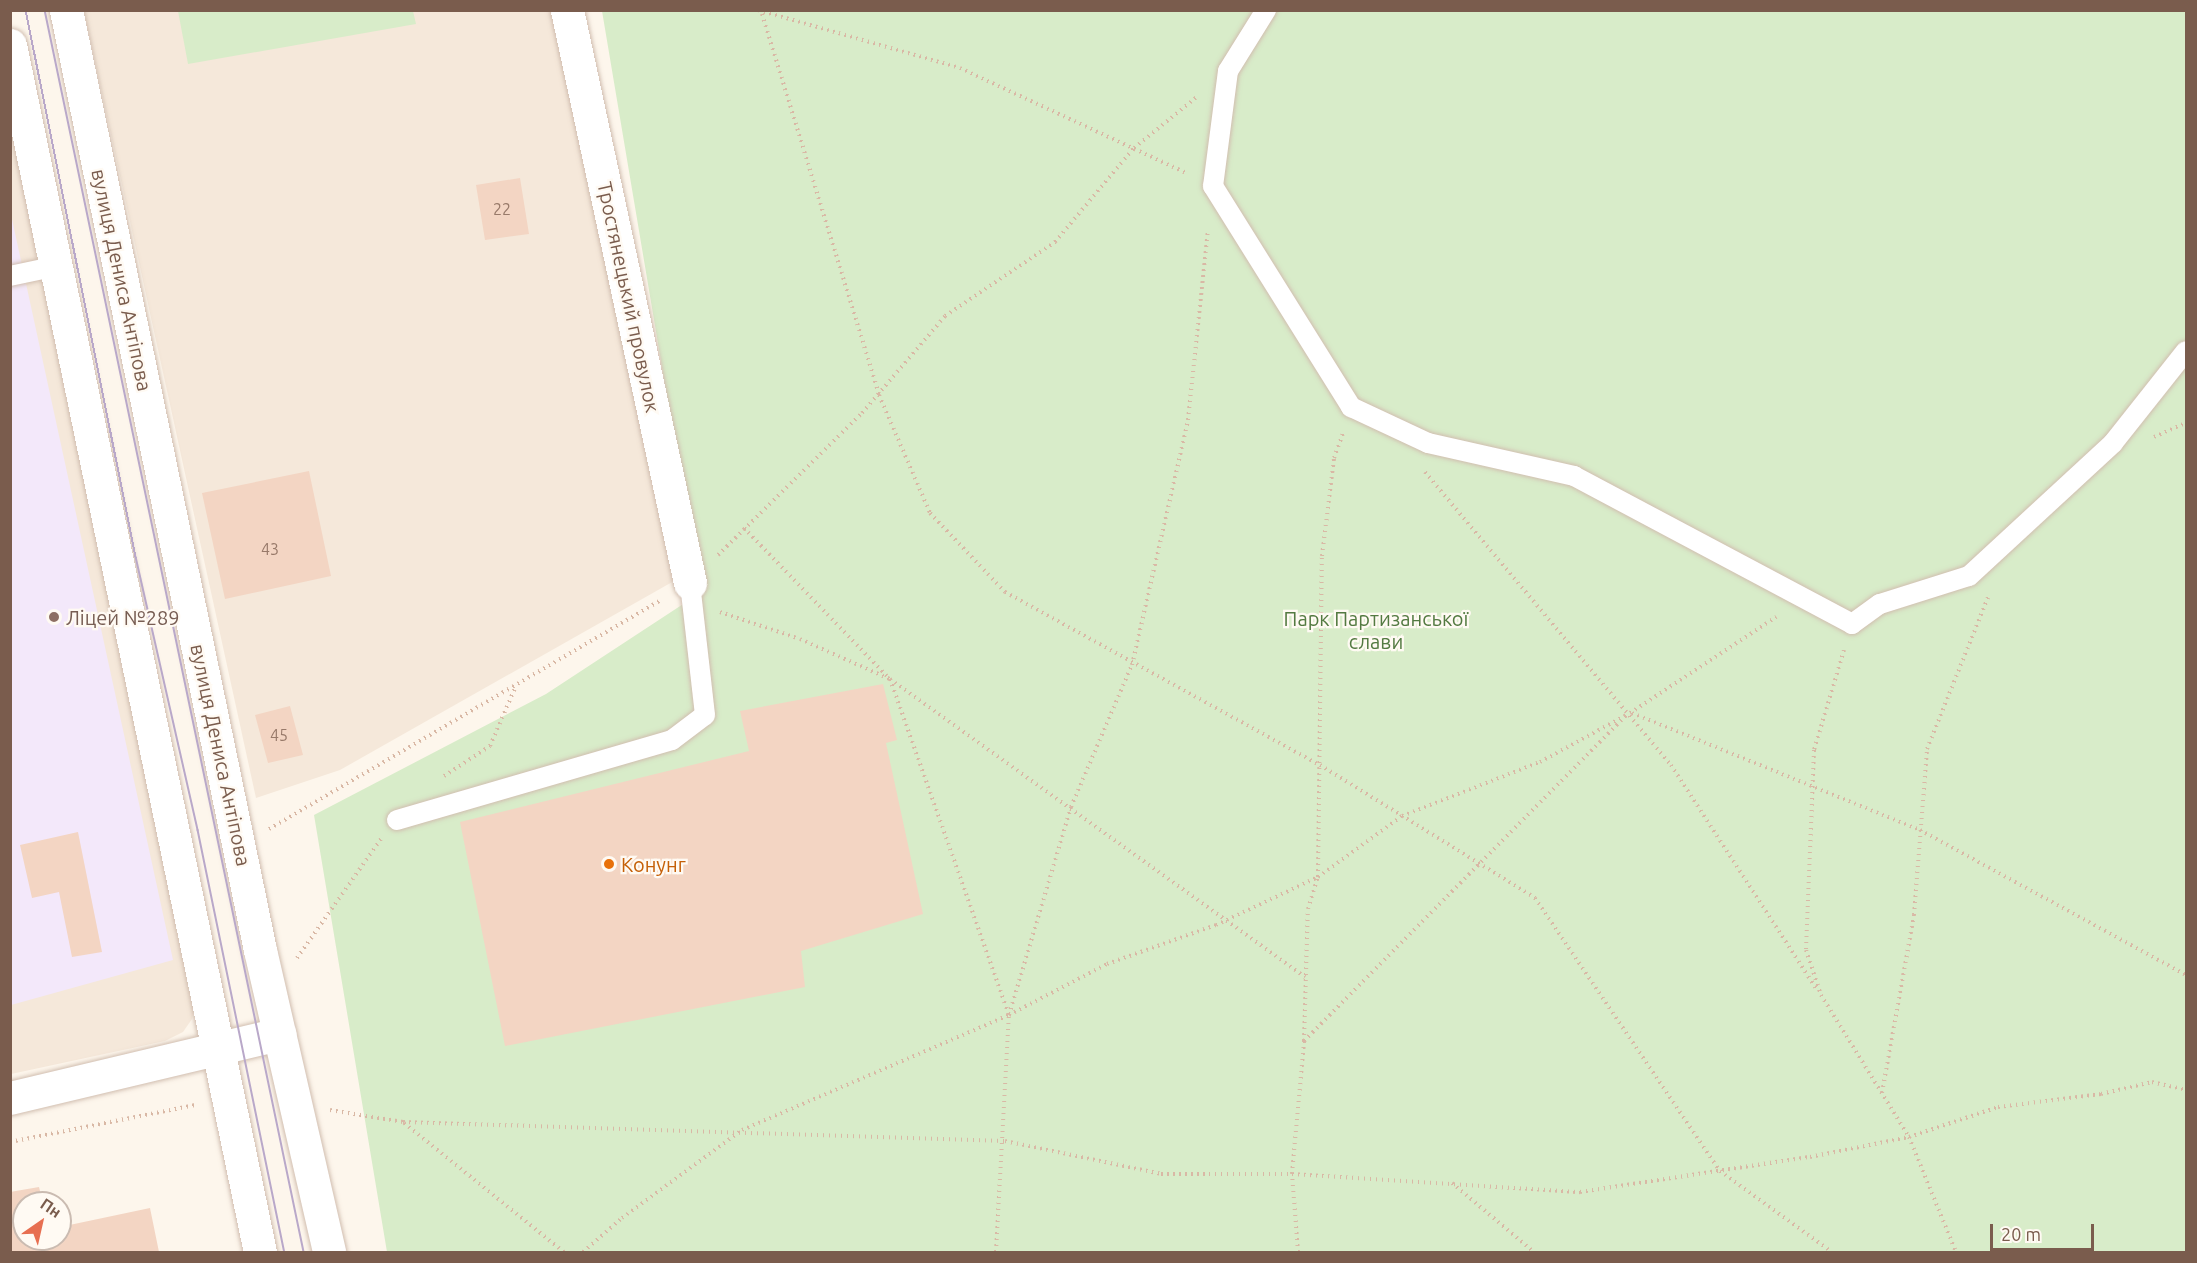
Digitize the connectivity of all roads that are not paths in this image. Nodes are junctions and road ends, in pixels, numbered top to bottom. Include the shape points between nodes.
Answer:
1 (66, 10) edge
2 (567, 10) edge
3 (1266, 10) edge
4 (10, 45) edge
5 (57, 266) junction
6 (10, 276) edge
7 (2187, 351) edge
8 (691, 593) joint
9 (397, 820) dead end
10 (279, 1034) junction
11 (220, 1047) junction
12 (10, 1098) edge
13 (260, 1252) edge
14 (329, 1252) edge

1 - 10 street, вулиця Дениса Антіпова
2 - 8 street, Тростянецький провулок
3 - 7 lane via 1228,70 1213,186 1351,407 1428,443 1574,476 1852,624 1880,604 1969,576 2113,443
4 - 5 street
5 - 6 lane
5 - 11 street
8 - 9 lane via 705,715 672,740
10 - 11 street
10 - 14 street, вулиця Дениса Антіпова
11 - 12 street
11 - 13 street

